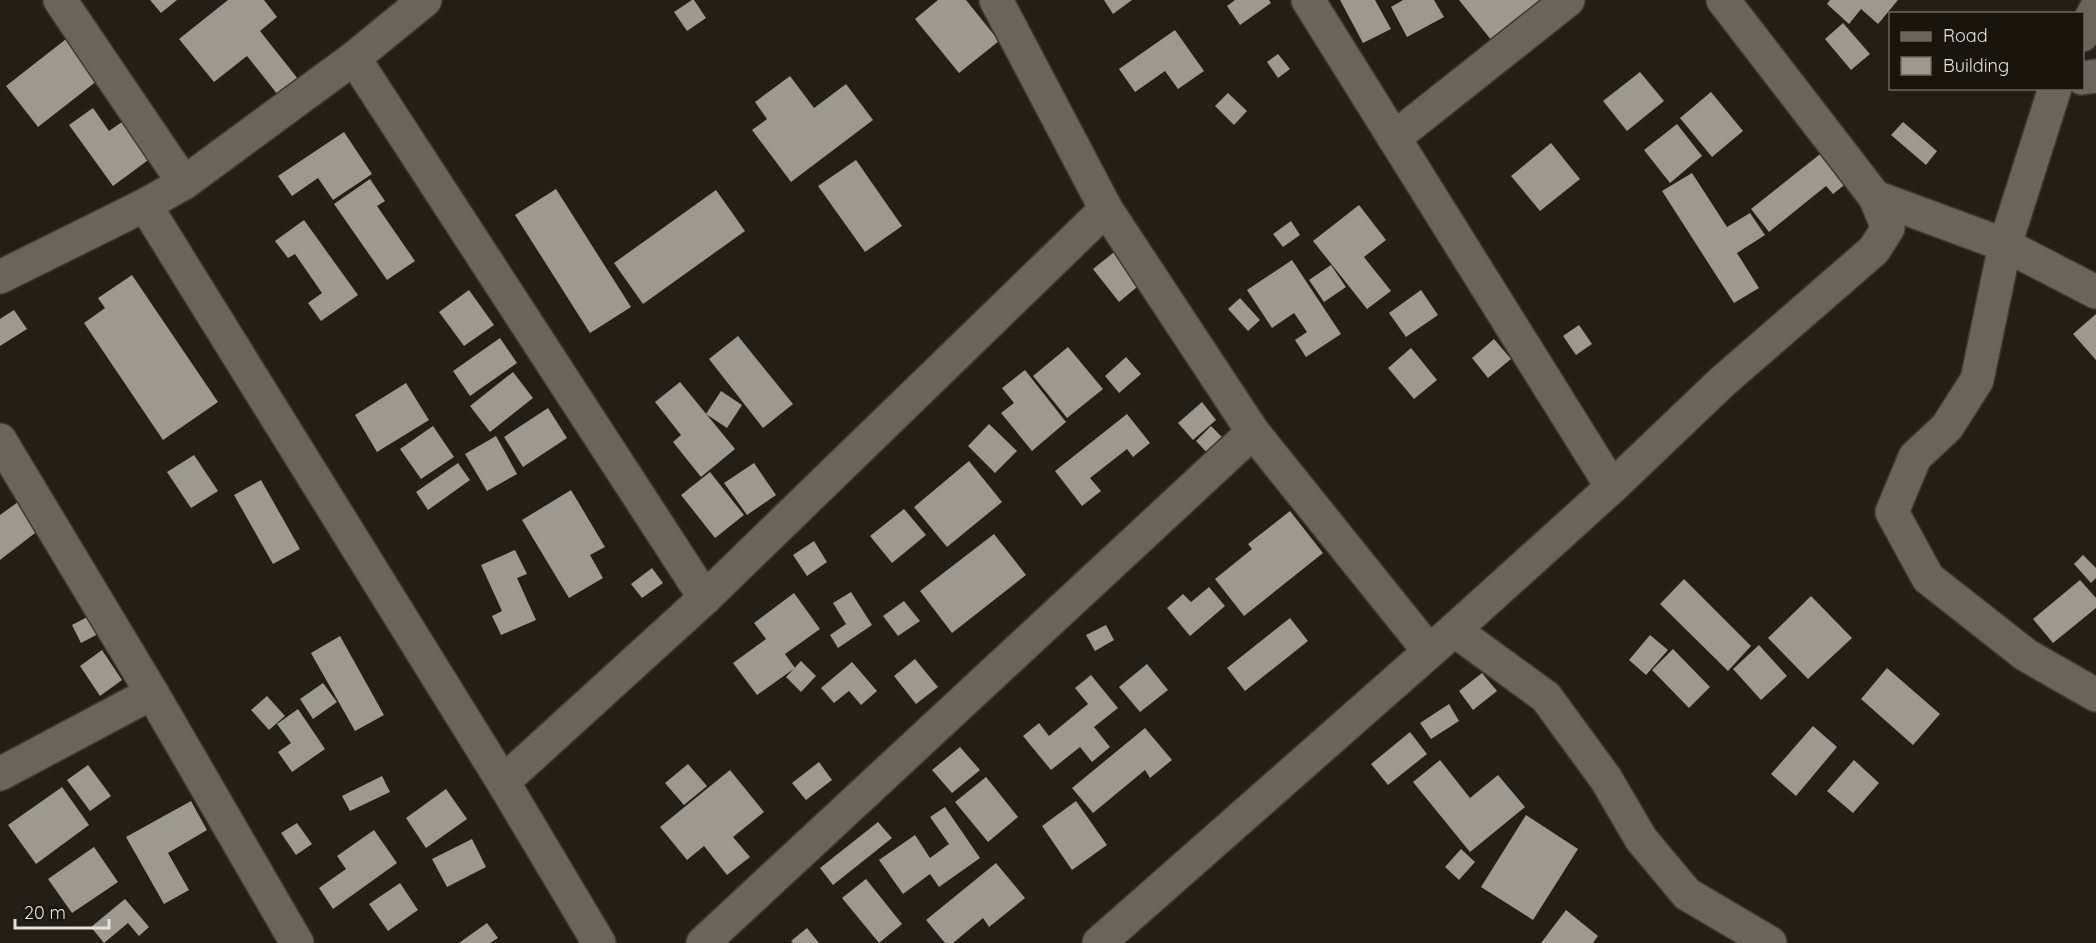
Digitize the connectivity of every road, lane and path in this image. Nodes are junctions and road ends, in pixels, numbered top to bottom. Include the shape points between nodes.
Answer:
1 (60, 0) edge
2 (425, 0) edge
3 (996, 0) edge
4 (1308, 0) edge
5 (1568, 0) edge
6 (1723, 0) edge
7 (2096, 9) edge
8 (2084, 30) edge
9 (354, 58) junction
10 (2054, 90) edge
11 (1394, 138) junction
12 (184, 183) junction
13 (1875, 197) junction
14 (146, 205) junction
15 (1106, 209) junction
16 (2005, 245) junction
17 (0, 277) edge
18 (2096, 292) edge
19 (1253, 432) junction
20 (0, 440) edge
21 (1612, 487) junction
22 (705, 598) junction
23 (1454, 630) junction
24 (1429, 651) junction
25 (152, 693) junction
26 (2096, 695) edge
27 (0, 774) edge
28 (503, 782) junction
29 (297, 943) edge
30 (598, 943) edge
31 (703, 943) edge
32 (1100, 943) edge
33 (1770, 943) edge

1 - 12 street
2 - 9 street
3 - 15 street
4 - 11 street
5 - 11 street
6 - 13 street
7 - 8 street
9 - 12 street
9 - 22 street
10 - 16 street
11 - 21 street
12 - 14 street
13 - 16 street
13 - 21 street via 1888,228 1874,250 1722,382
14 - 17 street
14 - 28 street
15 - 19 street
15 - 22 street
16 - 18 street
16 - 26 street via 1977,380 1947,426 1915,457 1892,512 1928,578 2026,655
19 - 24 street
19 - 31 street
20 - 25 street
21 - 23 street
22 - 28 street
23 - 24 street
23 - 33 street via 1546,697 1606,779 1641,839 1687,894
24 - 32 street
25 - 27 street
25 - 29 street
28 - 30 street

